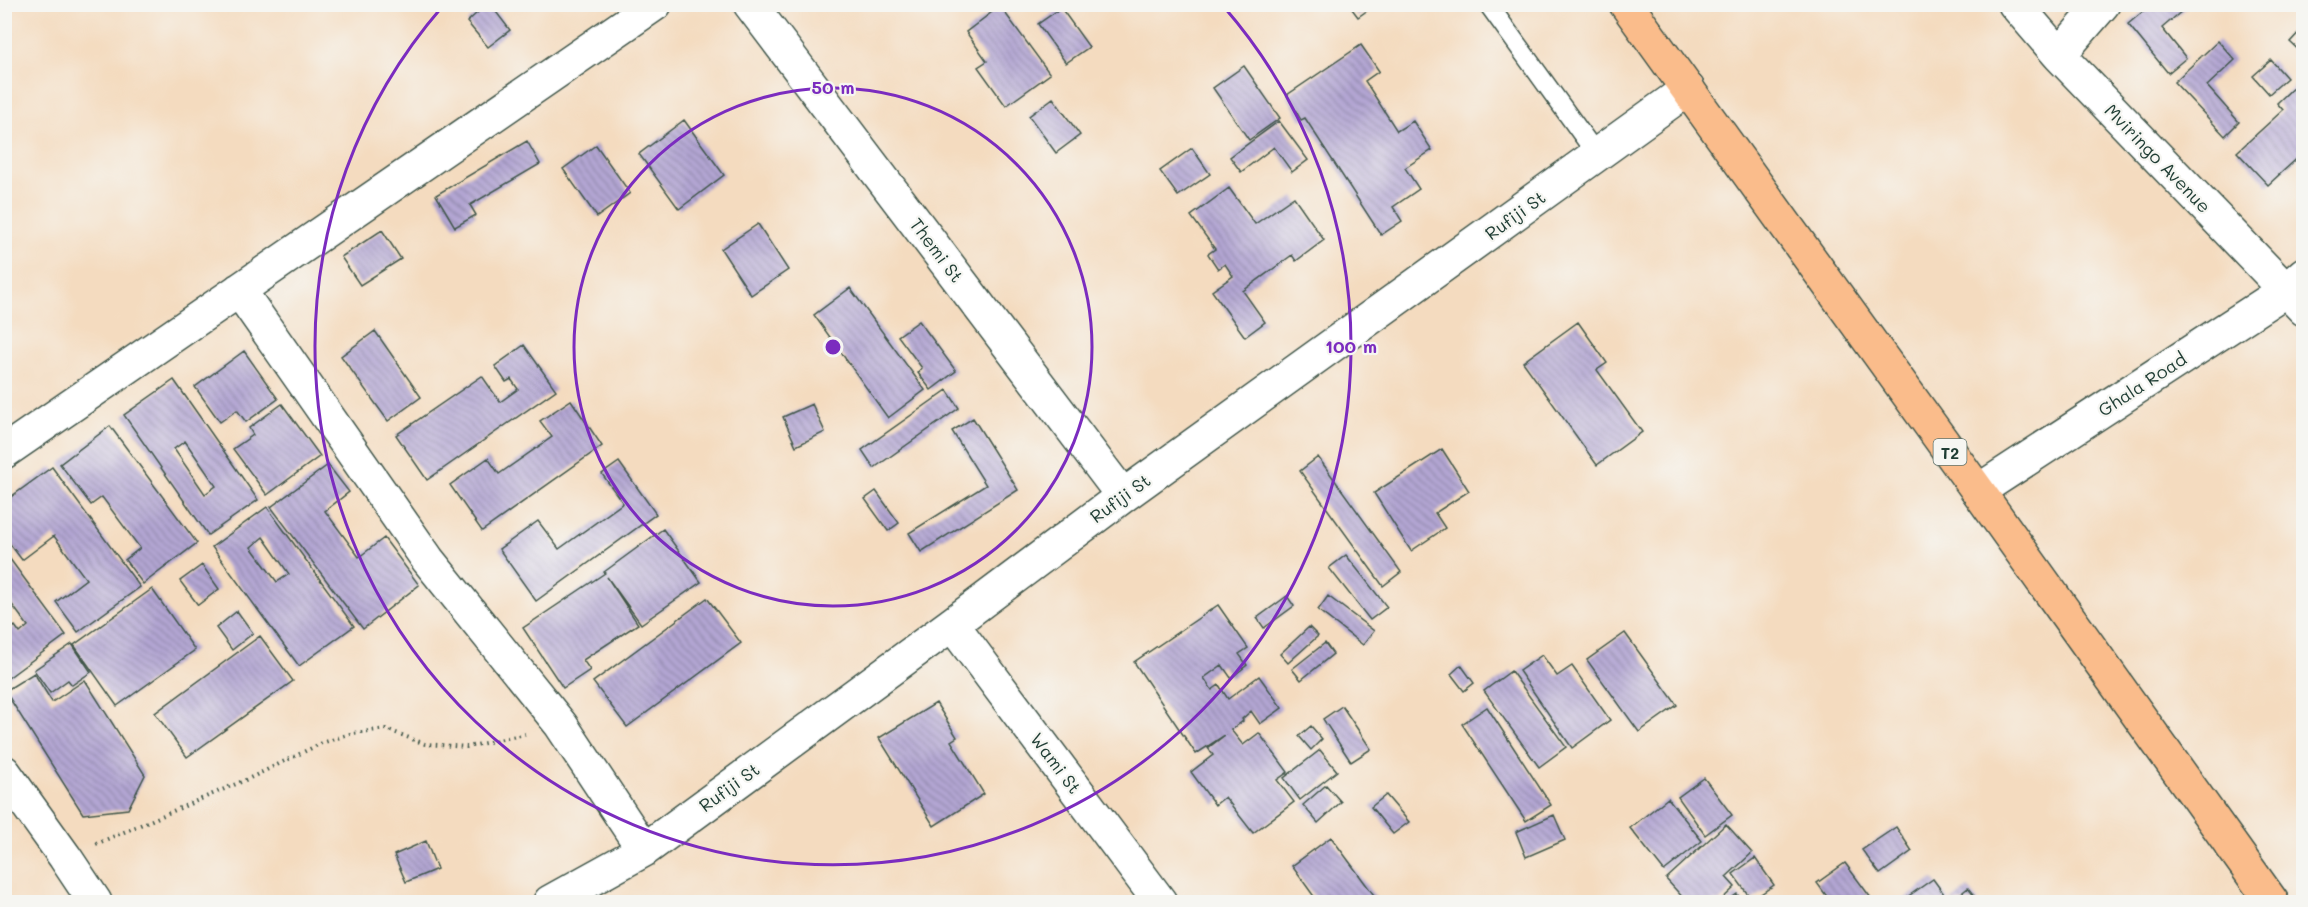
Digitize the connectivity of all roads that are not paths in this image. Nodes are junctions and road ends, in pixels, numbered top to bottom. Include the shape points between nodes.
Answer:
1 (655, 4) edge
2 (750, 4) edge
3 (1488, 4) edge
4 (1626, 4) edge
5 (2015, 4) edge
6 (2103, 4) edge
7 (2059, 56) junction
8 (1688, 89) junction
9 (1597, 155) junction
10 (239, 290) junction
11 (2298, 291) edge
12 (4, 452) edge
13 (1978, 491) junction
14 (1123, 496) junction
15 (952, 624) junction
16 (4, 772) edge
17 (644, 850) junction
18 (95, 903) edge
19 (550, 903) edge
20 (1160, 903) edge
21 (2272, 903) edge

1 - 10 street
2 - 14 street, Themi St
3 - 9 lane
4 - 8 highway, T2
5 - 7 street, Mviringo Avenue
6 - 7 street
7 - 11 street, Mviringo Avenue
8 - 9 street, Rufiji St
8 - 13 highway, T2
9 - 14 street, Rufiji St
10 - 12 street
10 - 17 street via 428,560 561,725
11 - 13 street, Ghala Road
13 - 21 highway, T2
14 - 15 street, Rufiji St
15 - 17 street, Rufiji St
15 - 20 street, Wami St
16 - 18 street
17 - 19 street, Rufiji St

